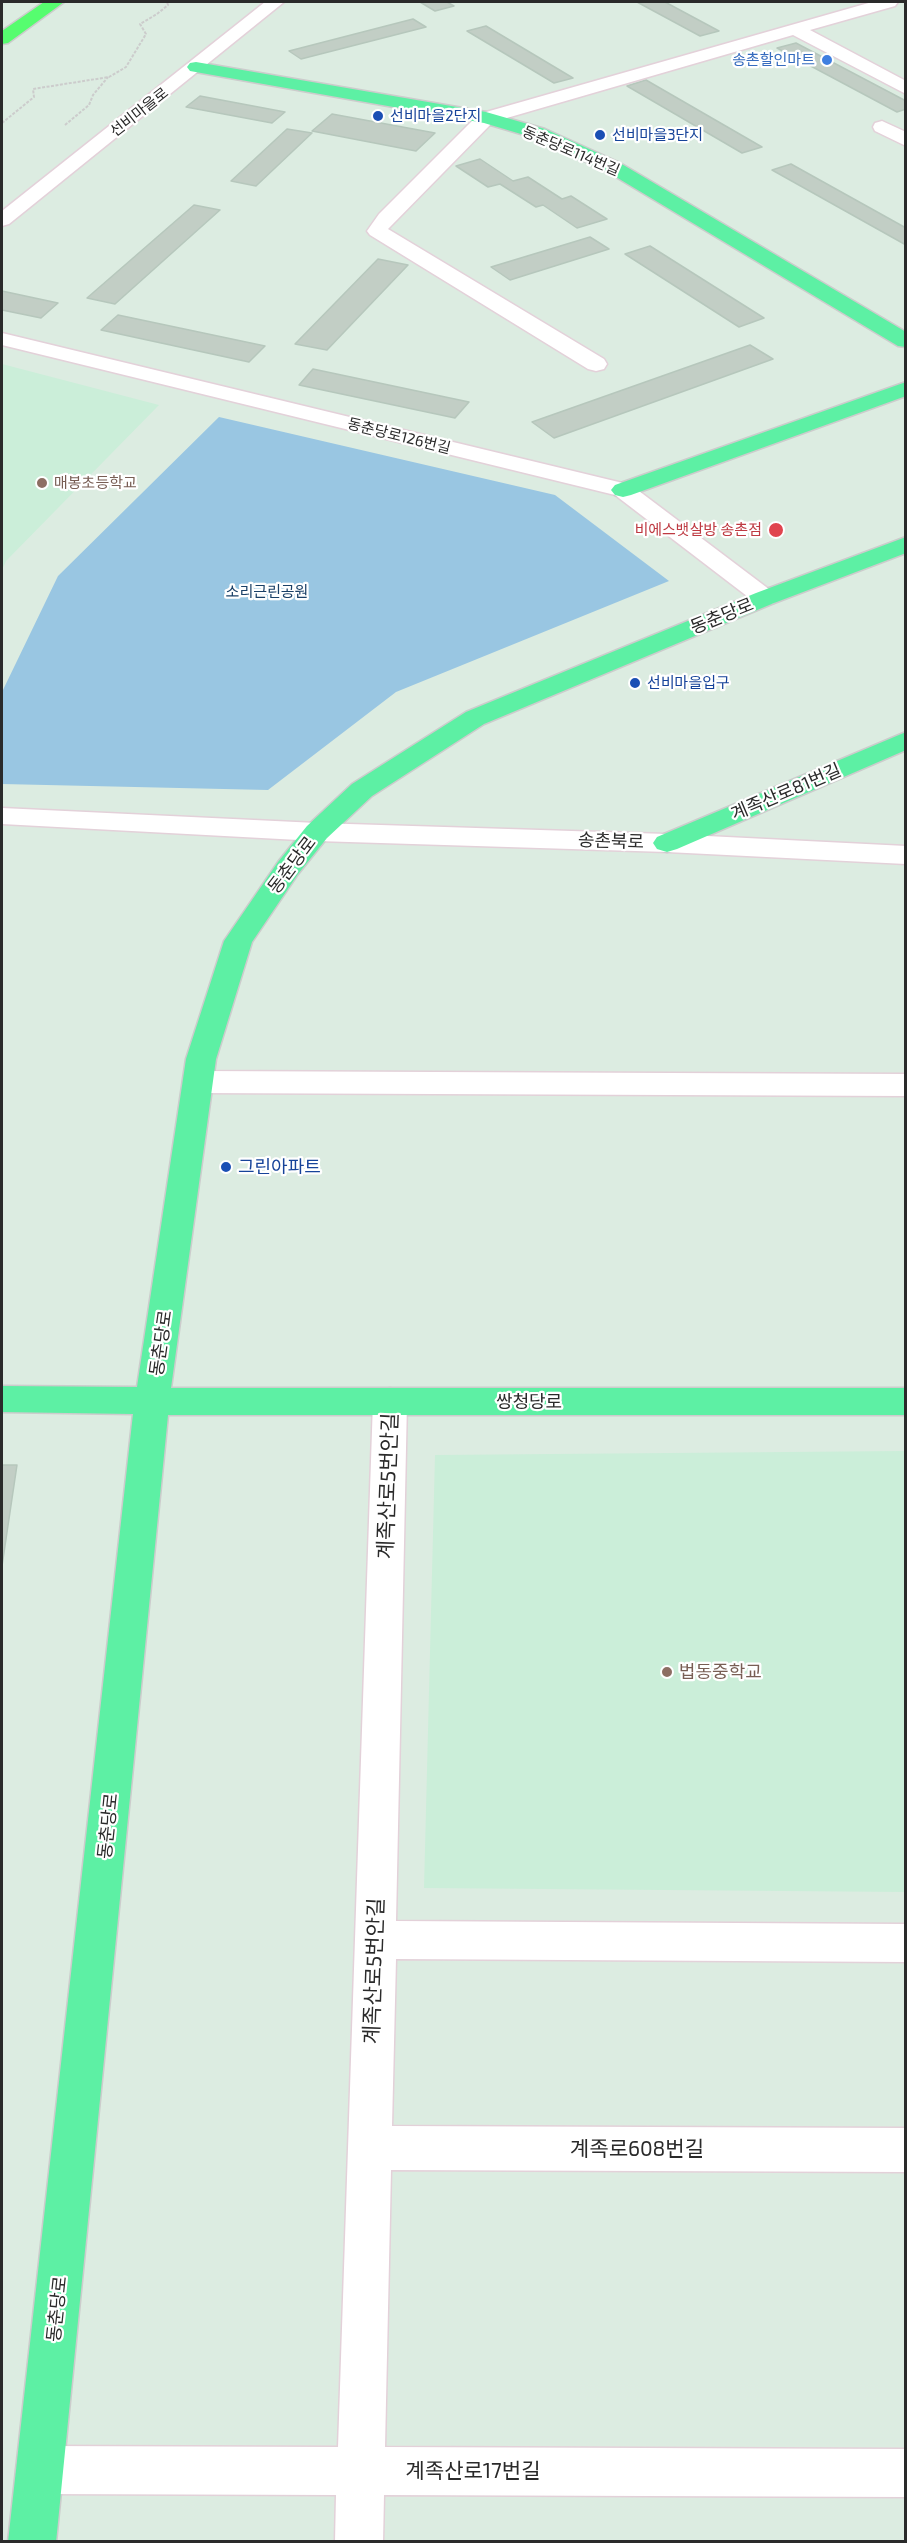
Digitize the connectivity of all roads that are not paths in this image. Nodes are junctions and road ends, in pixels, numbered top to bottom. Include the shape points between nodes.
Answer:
1 (54, 2) edge
2 (275, 2) edge
3 (889, 2) edge
4 (794, 29) junction
5 (2, 39) edge
6 (196, 67) junction
7 (906, 89) edge
8 (486, 118) junction
9 (882, 127) dead end
10 (906, 140) edge
11 (2, 220) edge
12 (2, 339) edge
13 (906, 341) edge
14 (596, 364) dead end
15 (906, 388) edge
16 (623, 490) junction
17 (906, 544) edge
18 (765, 598) junction
19 (906, 740) edge
20 (2, 816) edge
21 (317, 832) junction
22 (667, 843) junction
23 (906, 855) edge
24 (198, 1082) junction
25 (906, 1084) edge
26 (2, 1399) edge
27 (152, 1401) junction
28 (390, 1401) junction
29 (906, 1402) edge
30 (375, 1940) junction
31 (906, 1942) edge
32 (369, 2148) junction
33 (906, 2150) edge
34 (40, 2470) junction
35 (360, 2471) junction
36 (906, 2473) edge
37 (32, 2541) edge
38 (358, 2541) edge

1 - 5 highway
2 - 6 street, 선비마을로
3 - 4 street
4 - 7 street
4 - 8 street
6 - 8 main road, 동춘당로114번길
6 - 11 street, 선비마을로
8 - 13 main road, 동춘당로114번길 via 538,134 613,167
8 - 14 street via 377,231
9 - 10 street
12 - 16 street, 동춘당로126번길
15 - 16 main road
16 - 18 street, 동춘당로126번길
17 - 18 main road, 동춘당로
18 - 21 main road, 동춘당로 via 475,718 362,790
19 - 22 main road, 계족산로81번길
20 - 21 street, 송촌북로
21 - 22 street, 송촌북로
21 - 24 main road, 동춘당로 via 238,941 201,1059
22 - 23 street, 송촌북로
24 - 25 street
24 - 27 main road, 동춘당로
26 - 27 main road, 쌍청당로
27 - 28 main road, 쌍청당로
27 - 34 main road, 동춘당로
28 - 29 main road, 쌍청당로
28 - 30 street, 계족산로5번안길
30 - 31 street
30 - 32 street, 계족산로5번안길
32 - 33 street, 계족로608번길
32 - 35 street, 계족산로5번안길
34 - 35 street, 계족산로17번길
34 - 37 main road, 동춘당로
35 - 36 street, 계족산로17번길
35 - 38 street, 계족산로5번안길

